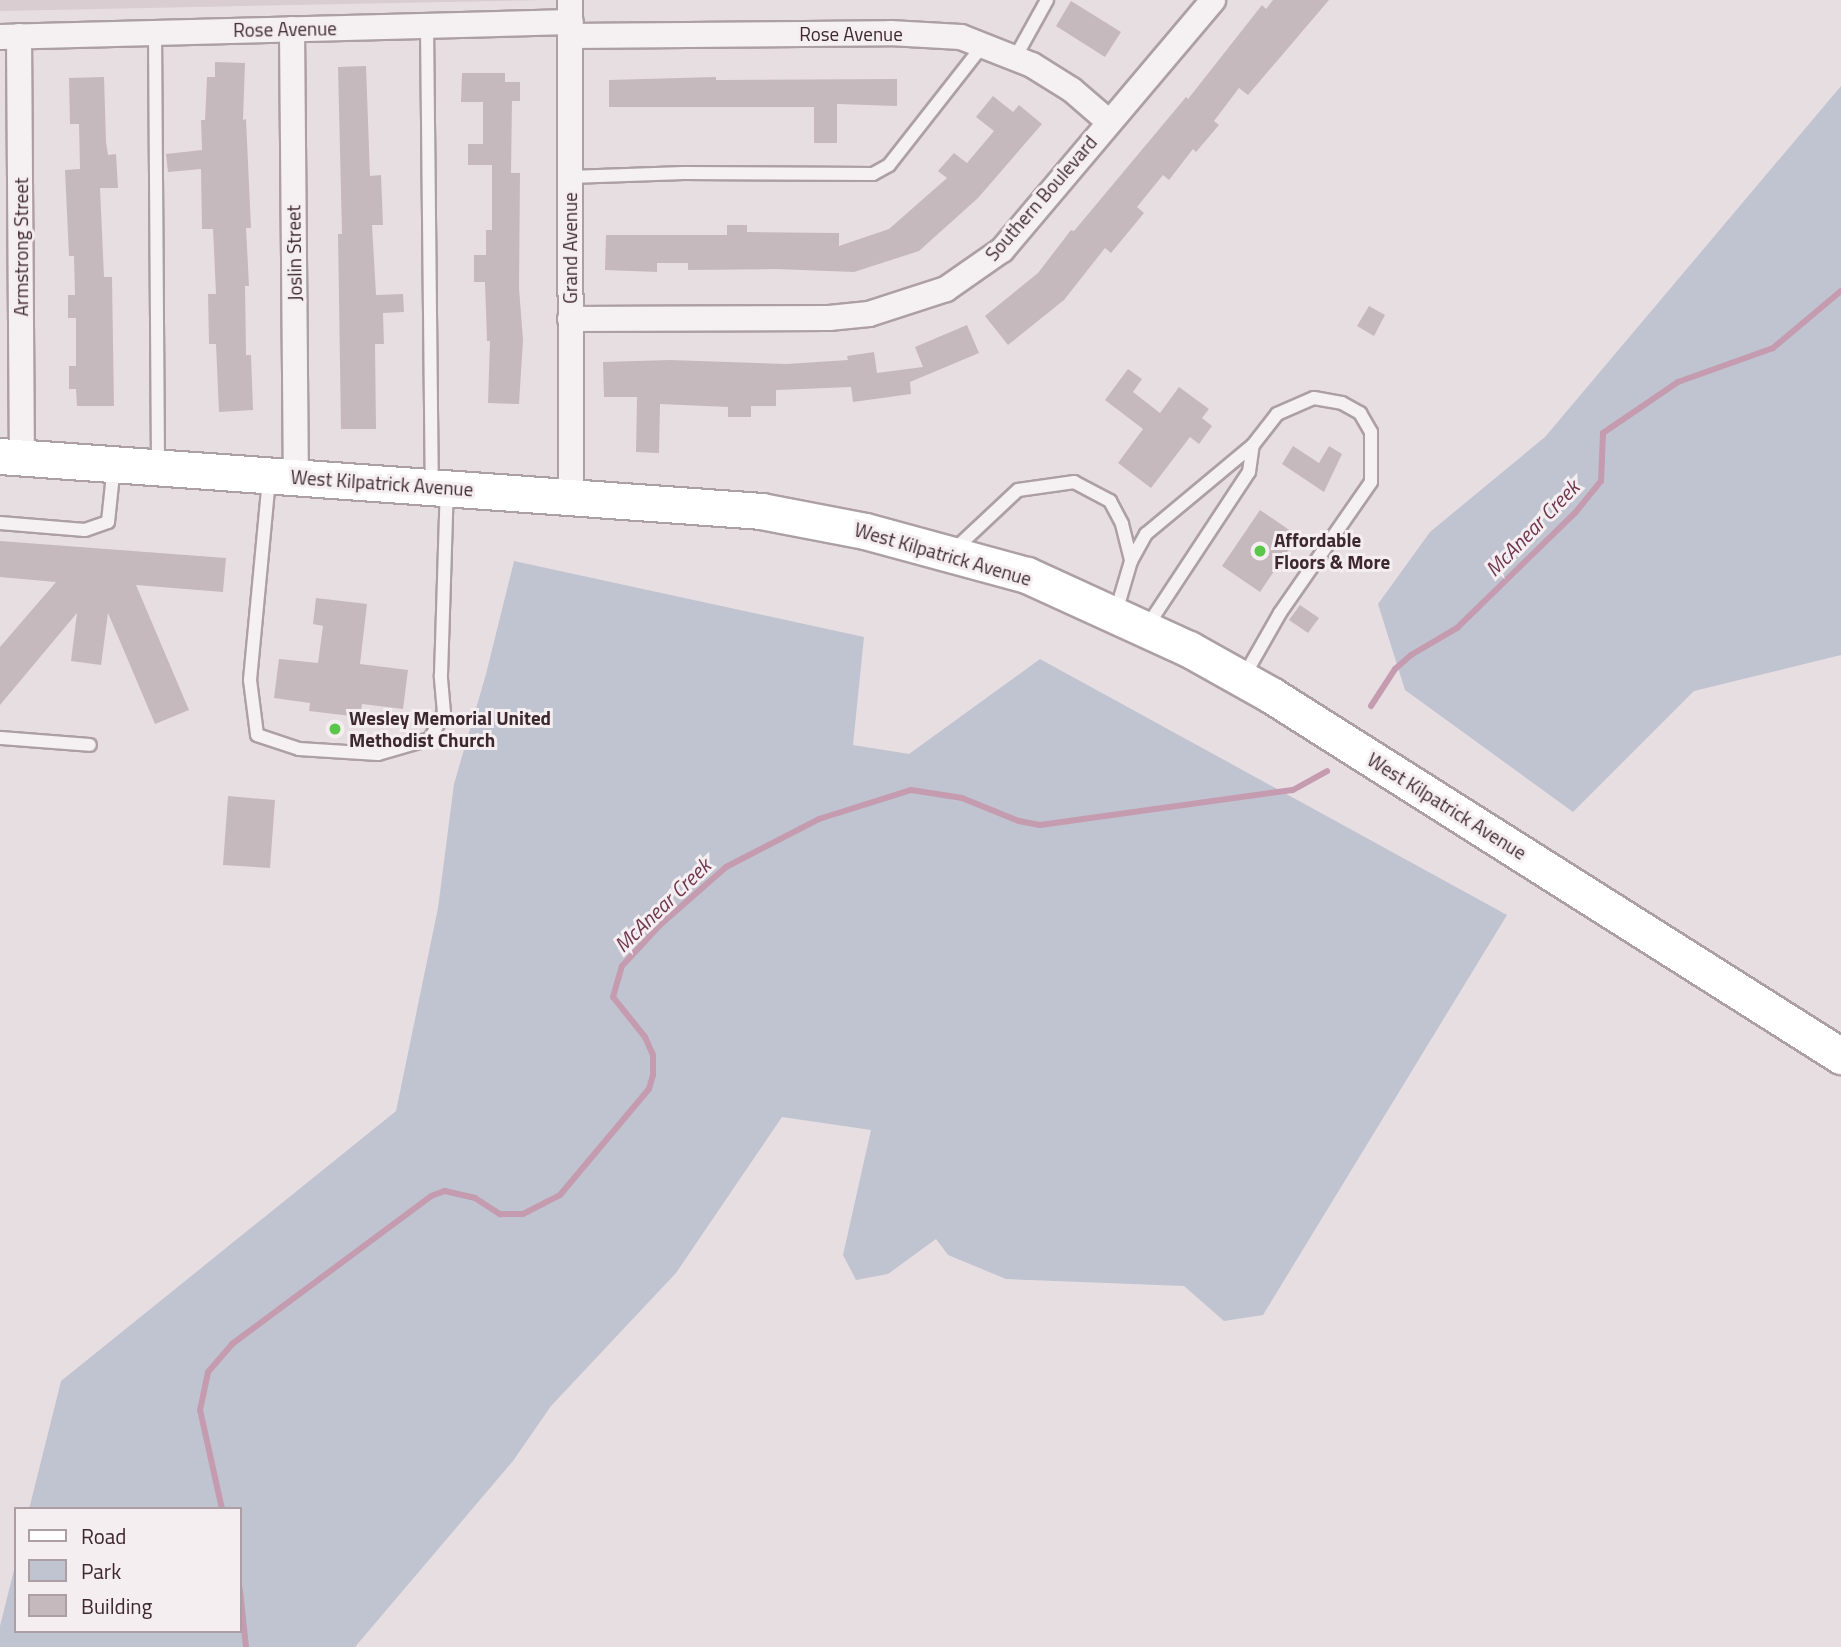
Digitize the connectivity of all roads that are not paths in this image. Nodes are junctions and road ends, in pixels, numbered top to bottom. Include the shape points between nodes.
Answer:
1 (1046, 0) edge
2 (1213, 0) edge
3 (570, 19) edge
4 (427, 26) junction
5 (292, 29) junction
6 (155, 33) junction
7 (10, 37) edge
8 (983, 44) junction
9 (1016, 56) junction
10 (1108, 121) junction
11 (570, 177) junction
12 (570, 319) junction
13 (1253, 445) junction
14 (11, 457) edge
15 (114, 465) junction
16 (158, 468) junction
17 (283, 476) junction
18 (440, 487) junction
19 (571, 495) junction
20 (0, 523) edge
21 (952, 552) junction
22 (1131, 561) junction
23 (1131, 621) junction
24 (1242, 678) junction
25 (0, 738) edge
26 (90, 745) dead end
27 (1841, 1056) edge

1 - 9 lane
2 - 10 street, Southern Boulevard
3 - 4 street, Rose Avenue
3 - 8 street, Rose Avenue via 961,37
3 - 11 street, Grand Avenue
4 - 5 street, Rose Avenue
4 - 18 lane
5 - 6 street, Rose Avenue
5 - 17 street, Joslin Street
6 - 7 street, Rose Avenue
6 - 16 lane
7 - 14 street, Armstrong Street
8 - 9 street, Rose Avenue
8 - 11 lane via 889,165 873,174
9 - 10 street, Rose Avenue via 1059,80
10 - 12 street, Southern Boulevard via 1002,250 946,289 919,299 869,314 829,318
11 - 12 street, Grand Avenue
12 - 19 street, Grand Avenue
13 - 22 lane via 1146,534
13 - 23 lane via 1248,472
13 - 24 lane via 1277,414 1314,398 1342,403 1360,413 1371,432 1371,482 1280,613
14 - 15 main road, West Kilpatrick Avenue
15 - 16 main road, West Kilpatrick Avenue
15 - 20 lane via 108,522 85,530
16 - 17 main road, West Kilpatrick Avenue
17 - 18 main road, West Kilpatrick Avenue
17 - 18 lane via 250,680 257,735 299,749 378,754 430,740 444,713
18 - 19 main road, West Kilpatrick Avenue
19 - 21 main road, West Kilpatrick Avenue via 761,510
21 - 22 lane via 1018,490 1074,482 1110,500 1122,524
21 - 23 main road, West Kilpatrick Avenue via 1027,575
22 - 23 lane
23 - 24 main road, West Kilpatrick Avenue
24 - 27 main road, West Kilpatrick Avenue
25 - 26 lane

